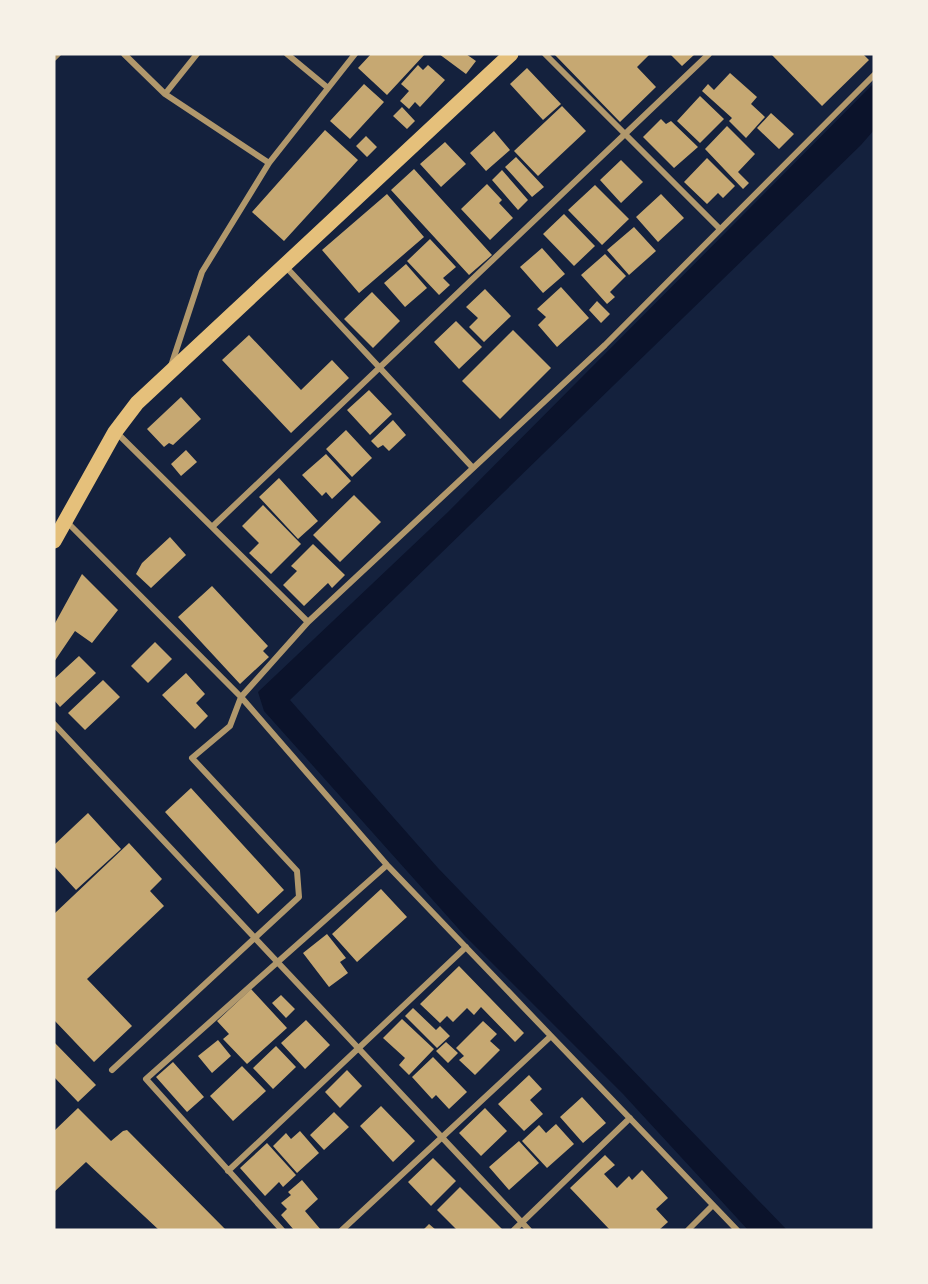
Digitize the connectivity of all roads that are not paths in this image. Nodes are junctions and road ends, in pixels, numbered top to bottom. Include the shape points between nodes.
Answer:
1 (58, 54) edge
2 (124, 54) edge
3 (197, 54) edge
4 (287, 54) edge
5 (355, 54) edge
6 (512, 54) edge
7 (545, 54) edge
8 (709, 54) edge
9 (54, 58) edge
10 (874, 75) edge
11 (328, 88) junction
12 (165, 94) junction
13 (625, 134) junction
14 (269, 163) junction
15 (720, 229) junction
16 (285, 265) junction
17 (379, 368) junction
18 (169, 371) junction
19 (115, 432) junction
20 (473, 468) junction
21 (65, 520) junction
22 (212, 528) junction
23 (54, 541) edge
24 (308, 622) junction
25 (241, 697) junction
26 (54, 724) edge
27 (387, 865) junction
28 (255, 939) junction
29 (466, 947) junction
30 (278, 963) junction
31 (551, 1036) junction
32 (359, 1050) junction
33 (112, 1071) dead end
34 (630, 1118) junction
35 (443, 1138) junction
36 (228, 1171) junction
37 (713, 1205) junction
38 (522, 1222) junction
39 (282, 1230) edge
40 (342, 1230) edge
41 (514, 1230) edge
42 (529, 1230) edge
43 (688, 1230) edge
44 (737, 1230) edge

1 - 9 street
2 - 12 street
3 - 12 street
4 - 11 street
5 - 11 street
6 - 16 main road
7 - 13 street
8 - 13 street
10 - 15 street
11 - 14 street
12 - 14 street
13 - 15 street
13 - 17 street
14 - 18 street via 202,272
15 - 20 street
16 - 17 street
16 - 18 main road
17 - 20 street
17 - 22 street
18 - 19 main road
19 - 21 main road
19 - 22 street
20 - 24 street
21 - 23 main road
21 - 25 street
22 - 24 street
24 - 25 street
25 - 27 street
25 - 28 street via 230,726 192,758 297,871 298,897
26 - 28 street
27 - 29 street
27 - 30 street
28 - 30 street
28 - 33 street
29 - 31 street
29 - 32 street
30 - 32 street
30 - 36 street via 146,1079
31 - 34 street
31 - 35 street
32 - 35 street
32 - 36 street
34 - 37 street
34 - 38 street
35 - 38 street
35 - 40 street
36 - 39 street
37 - 43 street
37 - 44 street
38 - 41 street
38 - 42 street

